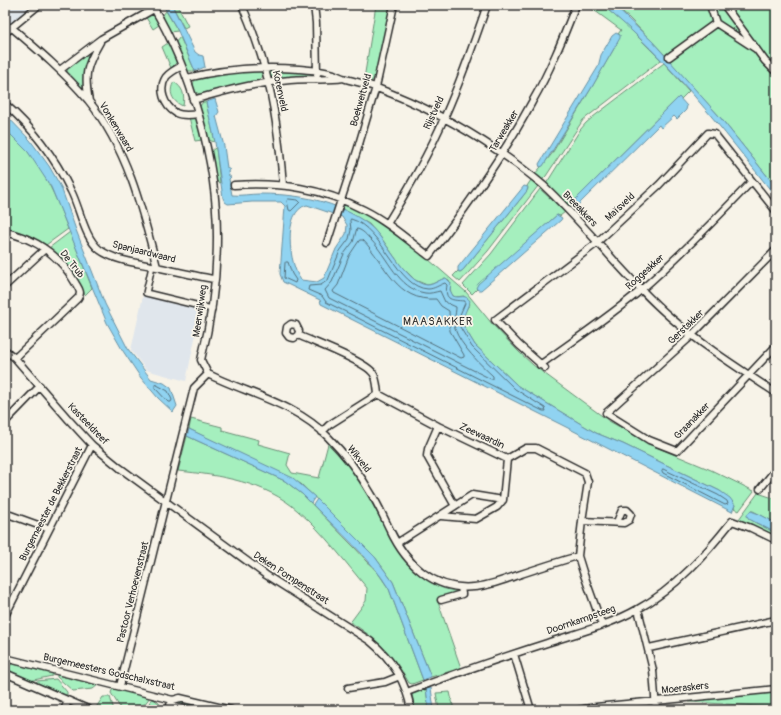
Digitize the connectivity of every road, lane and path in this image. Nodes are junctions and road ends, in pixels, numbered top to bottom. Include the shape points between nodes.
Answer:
1 (39, 5) edge
2 (242, 5) edge
3 (314, 5) edge
4 (394, 5) edge
5 (487, 5) edge
6 (576, 5) edge
7 (710, 5) edge
8 (724, 5) edge
9 (153, 7) edge
10 (716, 23) junction
11 (11, 27) junction
12 (5, 33) edge
13 (102, 40) junction
14 (757, 50) junction
15 (669, 57) dead end
16 (182, 66) junction
17 (265, 68) junction
18 (60, 70) junction
19 (317, 71) junction
20 (776, 72) edge
21 (187, 78) junction
22 (344, 78) junction
23 (317, 79) junction
24 (268, 82) junction
25 (376, 87) junction
26 (193, 100) junction
27 (89, 101) junction
28 (5, 104) edge
29 (198, 114) junction
30 (444, 118) junction
31 (502, 154) junction
32 (752, 181) junction
33 (234, 185) dead end
34 (283, 185) junction
35 (341, 198) junction
36 (776, 211) edge
37 (387, 224) junction
38 (5, 232) edge
39 (598, 242) junction
40 (327, 243) dead end
41 (46, 248) junction
42 (776, 250) edge
43 (154, 266) junction
44 (214, 279) junction
45 (5, 286) edge
46 (642, 289) junction
47 (212, 309) junction
48 (298, 335) dead end
49 (692, 335) junction
50 (776, 346) edge
51 (5, 350) edge
52 (14, 358) junction
53 (542, 366) joint
54 (208, 374) junction
55 (749, 375) junction
56 (40, 386) junction
57 (776, 393) edge
58 (378, 394) junction
59 (606, 413) joint
60 (5, 422) edge
61 (438, 426) junction
62 (322, 432) junction
63 (92, 445) junction
64 (507, 459) junction
65 (776, 469) edge
66 (760, 489) dead end
67 (503, 500) junction
68 (166, 503) junction
69 (454, 506) junction
70 (5, 512) edge
71 (441, 516) junction
72 (582, 521) junction
73 (617, 522) dead end
74 (49, 529) junction
75 (776, 540) edge
76 (397, 543) junction
77 (578, 556) junction
78 (461, 588) junction
79 (441, 600) dead end
80 (638, 609) junction
81 (5, 616) edge
82 (776, 620) edge
83 (602, 625) junction
84 (649, 648) junction
85 (514, 654) junction
86 (5, 658) edge
87 (5, 673) edge
88 (400, 676) junction
89 (120, 686) junction
90 (348, 688) dead end
91 (776, 688) edge
92 (407, 692) junction
93 (68, 701) junction
94 (656, 701) junction
95 (170, 705) edge
96 (596, 708) edge
97 (64, 710) edge
98 (90, 710) edge
99 (189, 710) edge
100 (231, 710) edge
101 (411, 710) edge
102 (531, 710) edge
103 (579, 710) edge
104 (656, 710) edge

1 - 11 street
2 - 17 street, Korenveld
3 - 19 street
4 - 25 street, Boekweitveld
5 - 30 street, Rijstveld
6 - 31 street, Tarweakker via 533,101
7 - 10 street
8 - 14 street
9 - 13 street
9 - 16 street, Meerwijkweg
10 - 14 street
10 - 15 street
11 - 12 street
11 - 18 street, Vonkenwaard
13 - 18 street
13 - 27 street via 91,56 86,71
14 - 20 street
16 - 21 street, Meerwijkweg
16 - 29 street via 167,76 164,82 162,89 165,101 176,113
17 - 19 street, Breeakkers
17 - 21 street, Breeakkers via 243,68
17 - 24 street, Korenveld
18 - 27 street, Vonkenwaard
19 - 22 street, Breeakkers
19 - 23 street
21 - 26 street, Meerwijkweg
22 - 23 street, Breeakkers
22 - 25 street, Breeakkers
23 - 24 street, Breeakkers
24 - 26 street, Breeakkers
24 - 34 street, Korenveld via 280,148
25 - 30 street, Breeakkers via 412,101
25 - 35 street, Boekweitveld
26 - 29 street, Meerwijkweg
27 - 43 street, Vonkenwaard via 125,162 140,204
28 - 43 street, Spanjaardwaard via 29,128 56,163 72,192 95,246 113,257
29 - 44 street, Meerwijkweg via 214,188 217,237
30 - 31 street, Breeakkers
30 - 37 street, Rijstveld
31 - 37 street, Tarweakker via 429,256
31 - 39 street, Breeakkers via 543,185
32 - 36 street
32 - 39 street, Maïsveld via 715,134 708,133 659,185
32 - 46 street, Roggeakker via 704,232
33 - 34 street
34 - 35 street via 311,189
35 - 37 street
35 - 40 street, Boekweitveld
38 - 41 street, De Trub via 26,237
39 - 46 street, Breeakkers
39 - 53 street, Maïsveld via 495,320
41 - 45 street
41 - 52 street, De Trub via 65,268 77,286 80,296
42 - 49 street, Gerstakker
43 - 44 street, Spanjaardwaard
43 - 47 street via 146,293
44 - 47 street, Meerwijkweg
46 - 49 street, Breeakkers
46 - 53 street, Roggeakker
47 - 54 street, Meerwijkweg via 201,360
48 - 58 street via 364,365 374,373
49 - 55 street, Breeakkers
49 - 59 street, Gerstakker
50 - 55 street, Graanakker
51 - 52 street, Kasteeldreef
52 - 56 street, Kasteeldreef
54 - 62 street, Wikveld via 282,405
54 - 68 street via 194,388
55 - 57 street, Breeakkers
55 - 59 street, Graanakker via 678,451 649,440
56 - 60 street
56 - 63 street, Kasteeldreef
58 - 61 street, Zeewaardin
58 - 62 street
61 - 64 street, Zeewaardin
61 - 69 street via 427,456
62 - 76 street, Wikveld via 357,471
63 - 68 street, Kasteeldreef
63 - 74 street, Burgemeester de Bekkerstraat
64 - 67 street
64 - 72 street, Zeewaardin via 526,448 536,448 585,473 588,482
65 - 66 street
67 - 69 street via 472,495
67 - 71 street via 497,507 476,519
68 - 88 street, Deken Pompenstraat via 266,575 370,641 383,652
68 - 89 street, Pastoor Verhoevenstraat
69 - 71 street
70 - 74 street
71 - 76 street
72 - 73 street
72 - 77 street, Zeewaardin
74 - 81 street, Burgemeester de Bekkerstraat
75 - 80 street, Doornkampsteeg via 732,521 707,553 674,584
76 - 78 street, Wikveld via 411,563 424,574 443,584
77 - 78 street, Wikveld via 486,585
77 - 83 street, Zeewaardin
78 - 79 street via 462,594
80 - 83 street, Doornkampsteeg
80 - 84 street
82 - 84 street
83 - 85 street, Doornkampsteeg
84 - 94 street
85 - 92 street, Doornkampsteeg
85 - 102 street
86 - 89 street, Burgemeesters Godschalxstraat
87 - 93 street
88 - 90 street via 385,682
88 - 92 street, Deken Pompenstraat
89 - 95 street, Burgemeesters Godschalxstraat
91 - 94 street, Moeraskers
92 - 101 street, Deken Pompenstraat
93 - 97 street
93 - 98 street
94 - 96 street, Moeraskers
94 - 104 street
95 - 99 street, Burgemeesters Godschalxstraat
95 - 100 street, Burgemeesters Godschalxstraat via 180,698
96 - 103 street, Moeraskers

